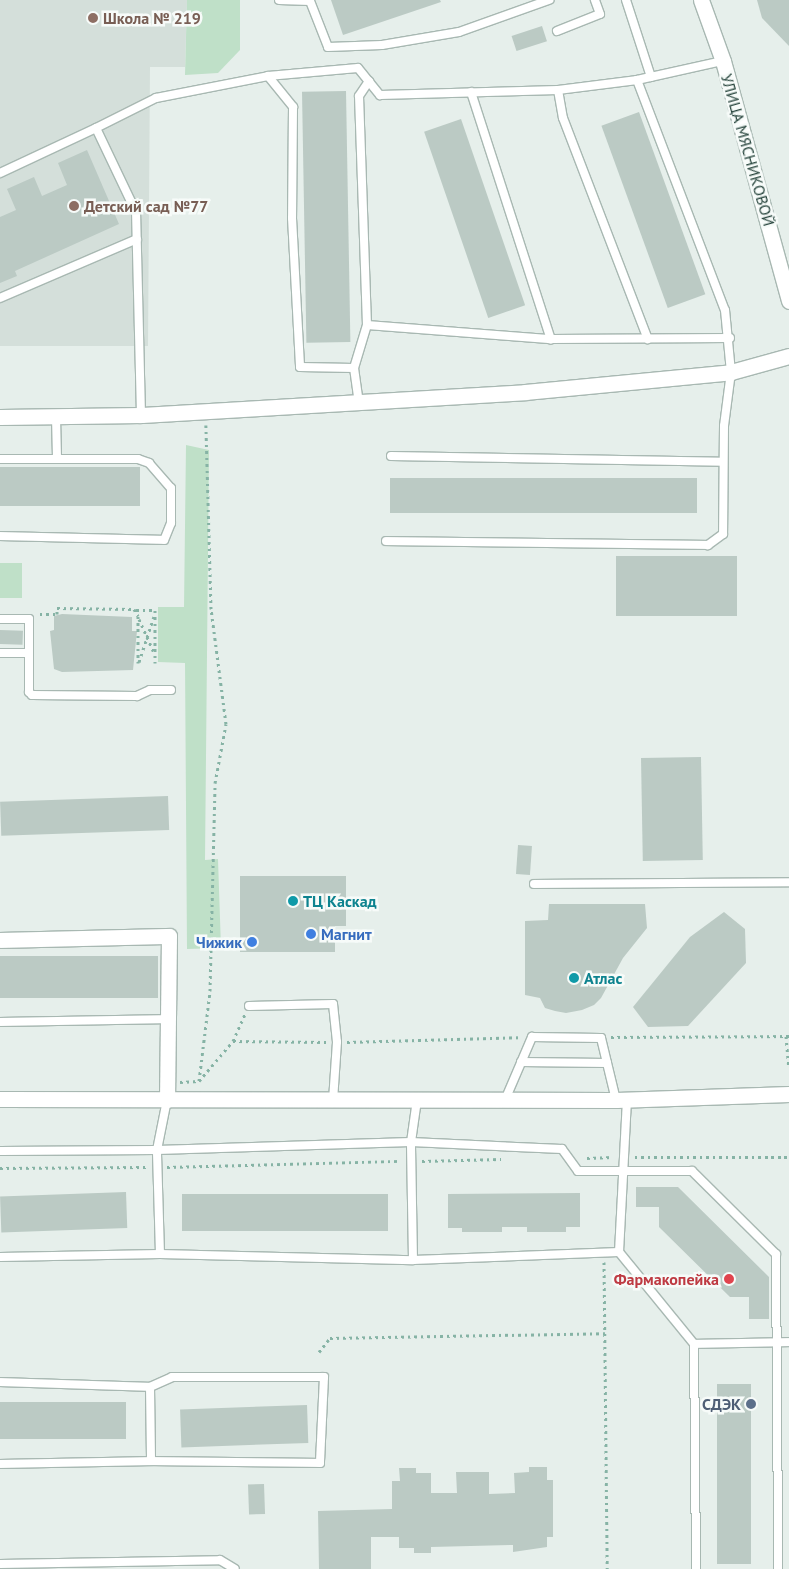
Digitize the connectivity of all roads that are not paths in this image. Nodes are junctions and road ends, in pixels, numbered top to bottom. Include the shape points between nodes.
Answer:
1 (279, 0) edge
2 (549, 0) edge
3 (595, 0) edge
4 (626, 0) edge
5 (702, 0) edge
6 (557, 31) dead end
7 (723, 61) junction
8 (268, 76) junction
9 (651, 77) junction
10 (637, 80) junction
11 (369, 81) junction
12 (558, 90) junction
13 (471, 92) junction
14 (96, 128) junction
15 (0, 173) edge
16 (137, 239) junction
17 (0, 298) edge
18 (789, 301) edge
19 (367, 325) junction
20 (730, 338) junction
21 (551, 339) junction
22 (648, 339) junction
23 (789, 356) edge
24 (354, 368) junction
25 (731, 372) junction
26 (360, 404) junction
27 (141, 415) junction
28 (0, 417) edge
29 (56, 418) junction
30 (391, 456) dead end
31 (56, 458) junction
32 (0, 459) edge
33 (723, 462) junction
34 (0, 536) edge
35 (386, 542) dead end
36 (0, 619) edge
37 (0, 653) edge
38 (29, 653) junction
39 (171, 690) dead end
40 (789, 882) edge
41 (534, 884) dead end
42 (0, 940) edge
43 (248, 1006) road end
44 (170, 1019) junction
45 (0, 1022) edge
46 (521, 1062) junction
47 (607, 1063) junction
48 (789, 1094) edge
49 (0, 1099) edge
50 (167, 1100) junction
51 (333, 1100) junction
52 (417, 1100) junction
53 (505, 1100) junction
54 (622, 1100) junction
55 (411, 1142) junction
56 (157, 1150) junction
57 (0, 1151) edge
58 (623, 1169) junction
59 (619, 1252) junction
60 (160, 1254) junction
61 (0, 1257) edge
62 (413, 1260) junction
63 (778, 1342) junction
64 (789, 1342) edge
65 (694, 1344) junction
66 (0, 1382) edge
67 (150, 1387) junction
68 (151, 1462) junction
69 (0, 1464) edge
70 (1, 1566) edge
71 (235, 1569) edge
72 (696, 1569) edge
73 (778, 1569) edge

1 - 2 lane via 310,1 328,47 382,45 459,32
3 - 6 lane via 600,14
4 - 9 lane
5 - 7 street, УЛИЦА МЯСНИКОВОЙ
7 - 9 lane
7 - 18 street, УЛИЦА МЯСНИКОВОЙ
8 - 11 lane via 358,68
8 - 14 lane via 156,98
8 - 24 lane via 293,107 292,218 300,367
9 - 10 lane
10 - 12 lane
10 - 20 lane via 725,310
11 - 13 lane via 380,95
11 - 19 lane via 359,96
12 - 13 lane
12 - 22 lane via 563,118
13 - 21 lane
14 - 15 lane
14 - 16 lane via 136,212
16 - 17 lane
16 - 27 lane
19 - 21 lane
19 - 24 lane
20 - 22 lane
20 - 25 lane
21 - 22 lane
23 - 25 street
24 - 26 lane
25 - 26 street
25 - 33 lane
26 - 27 street
27 - 29 street
28 - 29 street
29 - 31 lane
30 - 33 lane
31 - 32 lane
31 - 34 lane via 138,459 149,463 171,488 171,523 164,540
33 - 35 lane via 723,534 708,545
36 - 38 lane via 29,619
37 - 38 lane
38 - 39 lane via 29,692 32,695 137,696 150,690
40 - 41 lane
42 - 44 street via 169,936
43 - 51 lane via 333,1004 337,1042
44 - 45 lane
44 - 50 street
46 - 47 lane
46 - 47 lane via 532,1037 601,1038
46 - 53 lane
47 - 54 lane
48 - 54 street
49 - 50 street
50 - 51 street
50 - 56 lane
51 - 52 street
52 - 53 street
52 - 55 lane
53 - 54 street
54 - 58 lane
55 - 56 lane
55 - 58 lane via 562,1149 578,1171
55 - 62 lane
56 - 57 lane
56 - 60 lane
58 - 59 lane
58 - 63 lane via 692,1172 776,1254
59 - 62 lane
59 - 65 lane
60 - 61 lane
60 - 62 lane
63 - 64 lane
63 - 65 lane
63 - 73 lane
65 - 72 lane
66 - 67 lane
67 - 68 lane
67 - 68 lane via 172,1377 324,1376 320,1463
68 - 69 lane
70 - 71 lane via 220,1560

